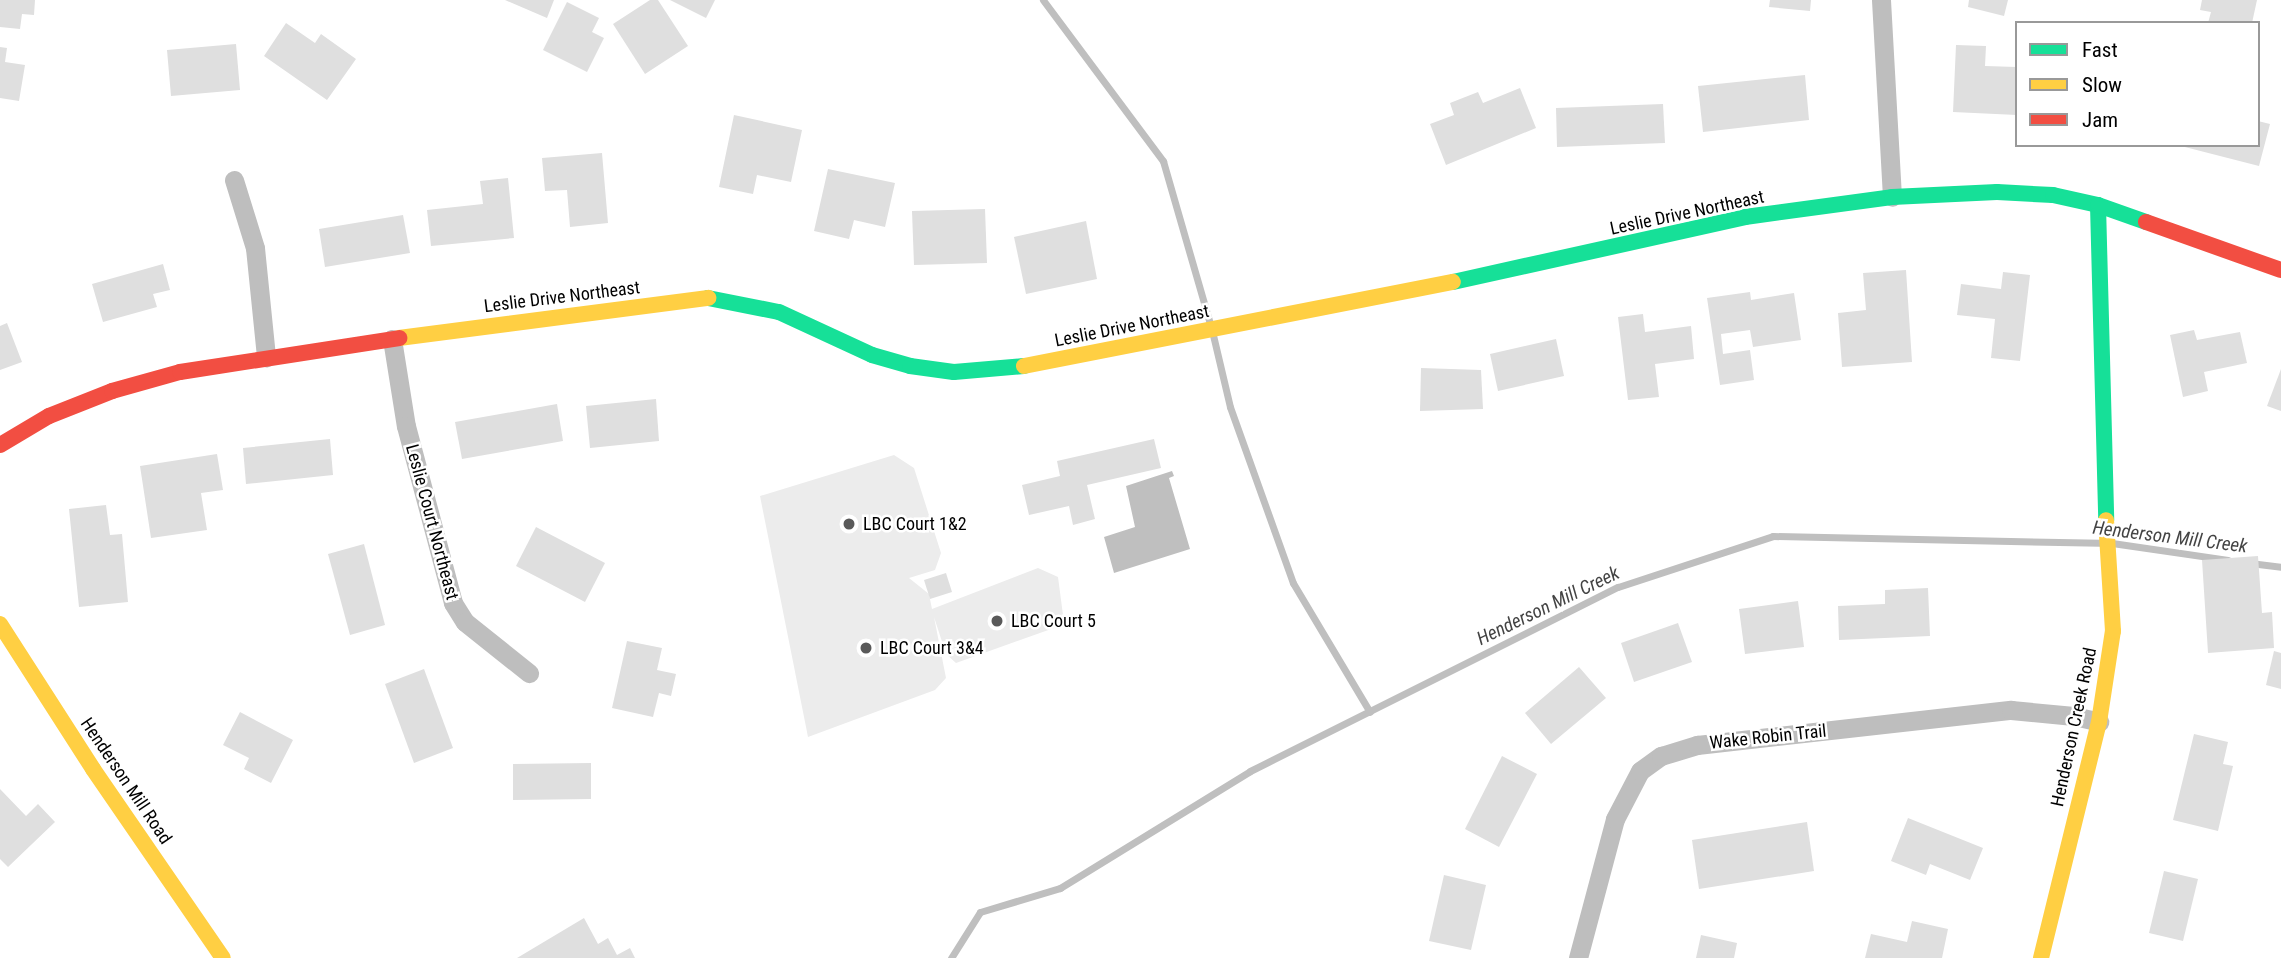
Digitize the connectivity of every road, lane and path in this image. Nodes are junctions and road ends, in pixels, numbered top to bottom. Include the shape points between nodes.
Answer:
1 (1881, 0) edge
2 (234, 180) dead end
3 (1892, 197) junction
4 (2098, 205) junction
5 (2281, 270) edge
6 (392, 339) junction
7 (266, 356) junction
8 (0, 445) edge
9 (0, 624) edge
10 (529, 673) dead end
11 (2099, 722) junction
12 (223, 958) edge
13 (1578, 958) edge
14 (2041, 958) edge

1 - 3 street
2 - 7 street via 255,248
3 - 4 street, Leslie Drive Northeast via 1997,192 2053,195
3 - 6 street, Leslie Drive Northeast via 1745,217 1538,265 1011,369 954,372 910,366 872,355 779,312 715,296
4 - 5 street, Leslie Drive Northeast
4 - 11 street, Henderson Creek Road via 2102,458 2113,631
6 - 7 street, Leslie Drive Northeast
6 - 10 street, Leslie Court Northeast via 406,426 453,603 465,622
7 - 8 street, Leslie Drive Northeast via 112,391 50,416
9 - 12 street, Henderson Mill Road
11 - 13 street, Wake Robin Trail via 2011,710 1697,745 1661,756 1640,771 1615,819
11 - 14 street, Henderson Creek Road

